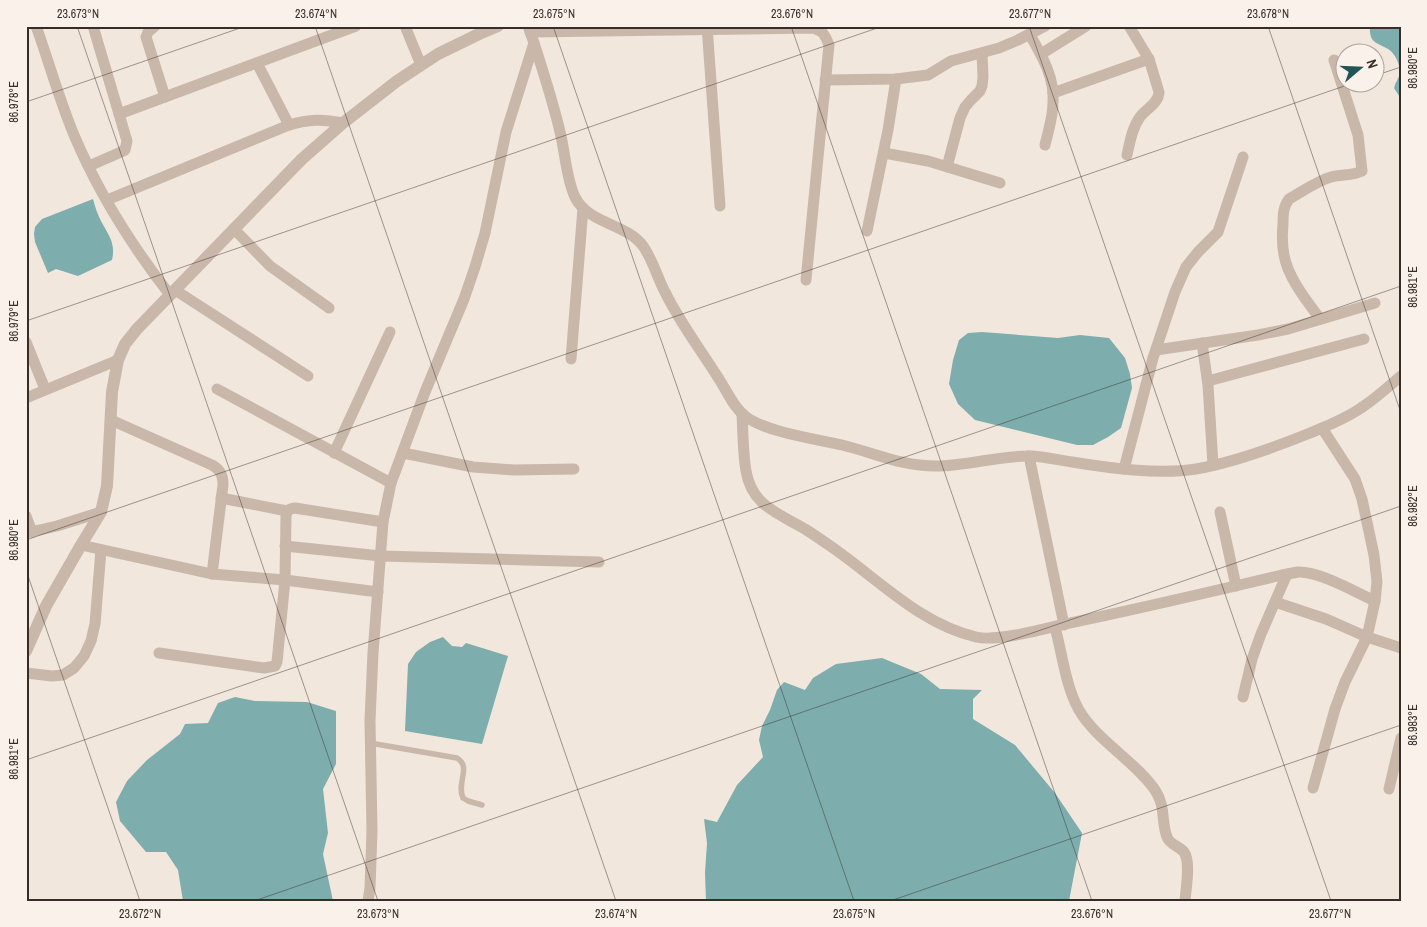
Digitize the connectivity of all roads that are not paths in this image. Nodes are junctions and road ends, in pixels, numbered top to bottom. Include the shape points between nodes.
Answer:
1 (36, 26) edge
2 (92, 26) edge
3 (156, 26) edge
4 (356, 26) edge
5 (406, 26) edge
6 (498, 26) edge
7 (1045, 26) edge
8 (1086, 26) edge
9 (1129, 26) edge
10 (632, 28) edge
11 (707, 28) edge
12 (529, 29) edge
13 (145, 31) edge
14 (1030, 35) junction
15 (534, 43) junction
16 (982, 53) junction
17 (1040, 54) junction
18 (1149, 59) junction
19 (257, 63) junction
20 (420, 65) junction
21 (896, 79) junction
22 (826, 80) junction
23 (1344, 92) edge
24 (1053, 93) junction
25 (165, 97) junction
26 (119, 114) junction
27 (343, 123) junction
28 (289, 125) junction
29 (1045, 145) dead end
30 (884, 153) junction
31 (1127, 155) dead end
32 (1242, 157) dead end
33 (90, 166) junction
34 (947, 167) junction
35 (1000, 183) dead end
36 (107, 200) junction
37 (720, 206) dead end
38 (583, 208) junction
39 (234, 229) junction
40 (867, 231) dead end
41 (806, 280) dead end
42 (173, 292) junction
43 (1375, 303) dead end
44 (329, 308) dead end
45 (1320, 319) junction
46 (390, 332) dead end
47 (1364, 339) dead end
48 (26, 342) edge
49 (1202, 343) junction
50 (1156, 350) junction
51 (571, 359) dead end
52 (118, 360) junction
53 (308, 376) dead end
54 (1401, 376) edge
55 (1208, 381) junction
56 (45, 389) junction
57 (217, 389) dead end
58 (26, 398) edge
59 (742, 414) junction
60 (111, 420) junction
61 (1322, 428) junction
62 (334, 453) junction
63 (403, 453) junction
64 (1029, 456) junction
65 (1213, 465) junction
66 (574, 469) dead end
67 (1124, 469) junction
68 (392, 483) junction
69 (221, 498) junction
70 (287, 511) junction
71 (101, 512) junction
72 (1220, 512) dead end
73 (26, 516) edge
74 (383, 522) junction
75 (29, 533) edge
76 (80, 545) junction
77 (285, 546) junction
78 (101, 550) junction
79 (381, 556) junction
80 (599, 562) dead end
81 (212, 574) junction
82 (1287, 574) junction
83 (285, 580) junction
84 (1236, 586) junction
85 (378, 592) junction
86 (1375, 601) junction
87 (1275, 602) junction
88 (1060, 626) junction
89 (1367, 637) junction
90 (1401, 648) edge
91 (26, 650) edge
92 (159, 653) dead end
93 (26, 673) edge
94 (1244, 697) dead end
95 (1401, 738) edge
96 (370, 743) junction
97 (1313, 788) dead end
98 (1389, 789) dead end
99 (482, 805) dead end
100 (368, 901) edge
101 (1185, 901) edge

1 - 33 street via 74,135
2 - 26 street
3 - 13 street
4 - 19 street
5 - 20 street
6 - 20 street
7 - 14 street
8 - 17 street
9 - 18 street
10 - 11 street
10 - 12 street
11 - 22 street via 821,30 829,45
11 - 37 street
12 - 15 street
13 - 25 street
14 - 16 street
14 - 17 street
15 - 38 street via 572,189
15 - 63 street via 506,132 475,267
16 - 21 street via 951,62 928,75
16 - 34 street via 982,86 960,118
17 - 24 street via 1051,78
18 - 24 street
18 - 31 street via 1159,96 1136,123
19 - 25 street
19 - 28 street
20 - 27 street
21 - 22 street
21 - 30 street
22 - 41 street
23 - 45 street via 1358,134 1362,172 1329,178 1285,204 1284,257 1301,293
24 - 29 street
25 - 26 street
26 - 33 street via 127,141 125,150
27 - 28 street via 314,120
27 - 39 street via 302,159
28 - 36 street
30 - 34 street
30 - 40 street
32 - 50 street via 1218,232 1186,267
33 - 36 street
34 - 35 street
36 - 42 street via 134,245
38 - 51 street
38 - 59 street via 634,236 644,247 678,316
39 - 42 street
39 - 44 street via 270,266
42 - 52 street via 131,336
42 - 53 street
43 - 45 street
45 - 49 street via 1288,329
46 - 62 street
47 - 55 street
48 - 56 street
49 - 50 street
49 - 55 street
50 - 67 street
52 - 56 street
52 - 60 street
54 - 61 street via 1362,408
55 - 65 street
56 - 58 street
57 - 62 street
59 - 64 street via 770,428 914,466
59 - 88 street via 746,471 752,491 759,500 838,551 897,597 947,627 977,638
60 - 69 street via 218,469 223,476
60 - 71 street via 107,486
61 - 65 street via 1284,444
61 - 86 street via 1355,479 1362,499 1374,555
62 - 68 street
63 - 66 street via 473,467
63 - 68 street
64 - 67 street
64 - 88 street
65 - 67 street via 1181,470
68 - 74 street
69 - 70 street
69 - 81 street
70 - 74 street via 295,508
70 - 77 street
71 - 75 street
71 - 76 street
72 - 84 street
73 - 75 street
74 - 79 street
76 - 78 street
76 - 91 street
77 - 79 street
77 - 83 street
78 - 81 street
78 - 93 street via 95,624 84,656 63,675
79 - 80 street
79 - 85 street
81 - 83 street
82 - 84 street
82 - 86 street via 1311,574
82 - 87 street
83 - 85 street
83 - 92 street via 275,666 264,668
84 - 88 street
85 - 96 street
86 - 89 street
87 - 89 street
87 - 94 street via 1252,659
88 - 101 street via 1071,693 1079,710 1088,724 1134,766 1160,799 1166,836 1183,852 1186,860
89 - 90 street
89 - 97 street via 1335,709
95 - 98 street
96 - 99 lane via 457,758 464,765 460,788 463,798
96 - 100 street via 372,832

